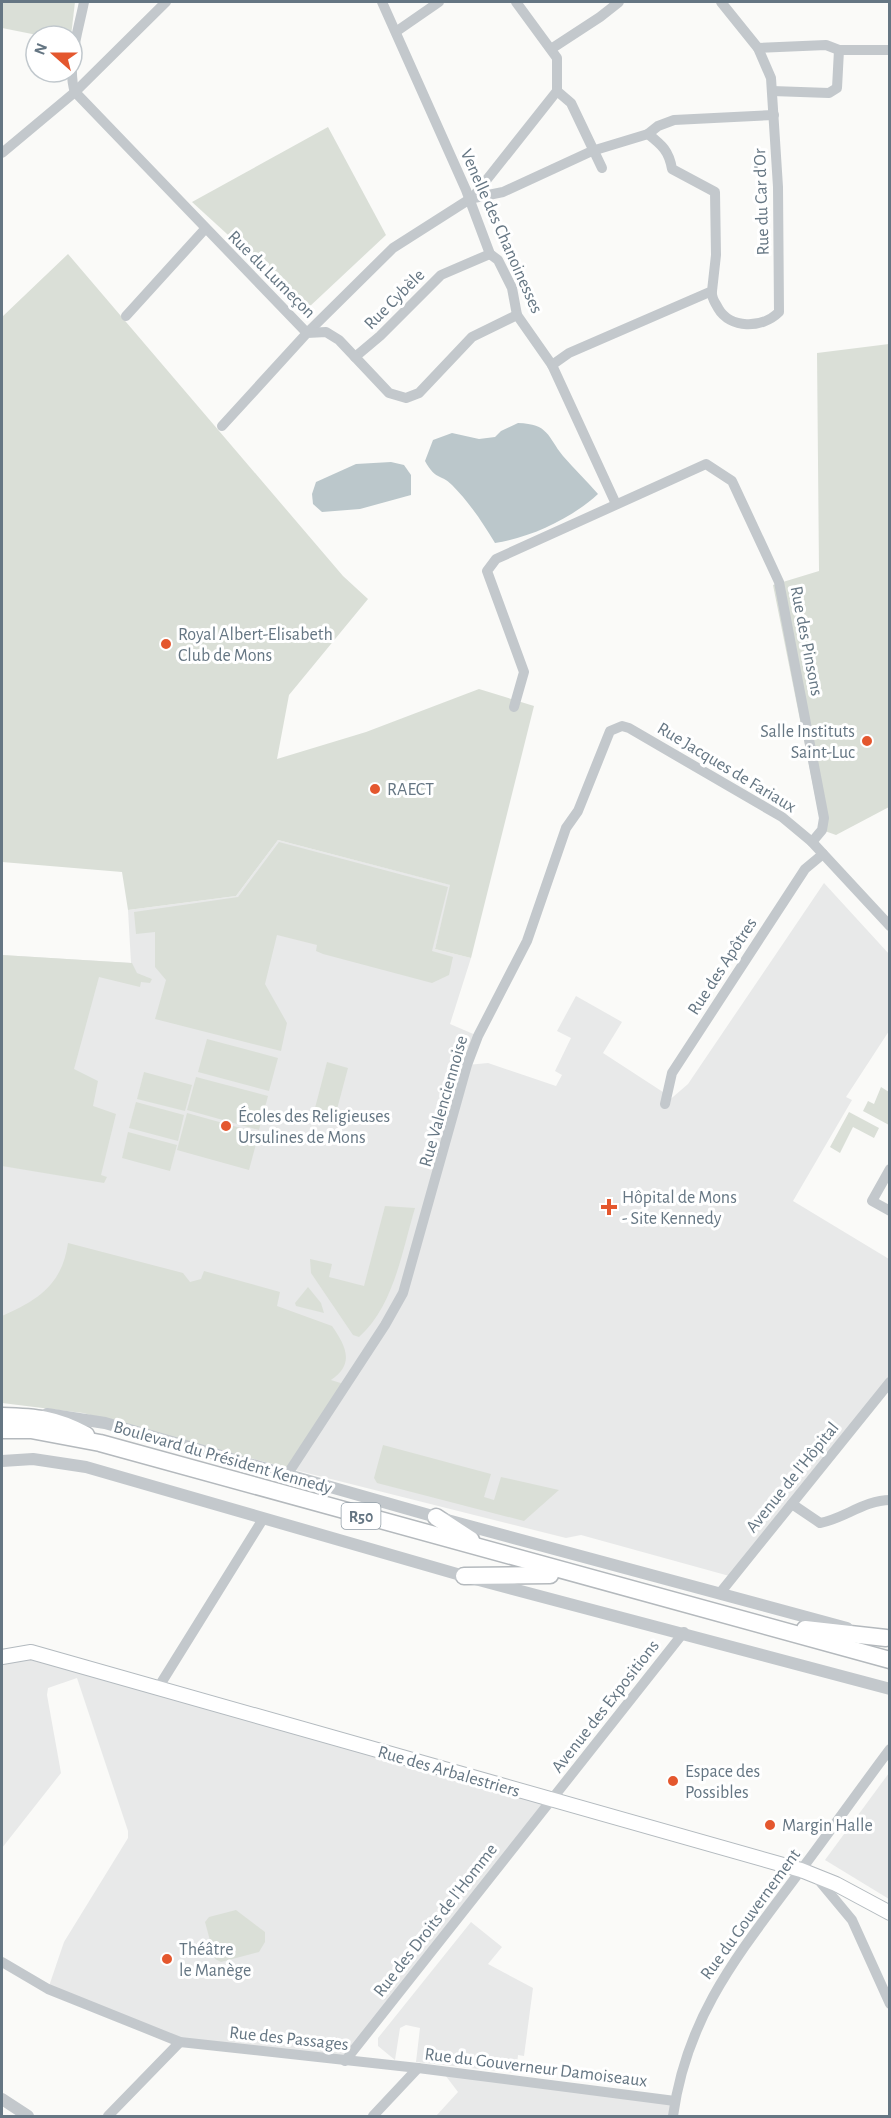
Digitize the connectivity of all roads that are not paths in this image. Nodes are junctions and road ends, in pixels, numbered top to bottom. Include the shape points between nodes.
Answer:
1 (84, 2) edge
2 (166, 2) edge
3 (382, 2) edge
4 (439, 2) edge
5 (516, 2) edge
6 (619, 2) edge
7 (721, 2) edge
8 (397, 32) junction
9 (758, 48) junction
10 (550, 49) junction
11 (839, 50) junction
12 (890, 50) edge
13 (557, 91) junction
14 (772, 91) junction
15 (75, 92) junction
16 (774, 115) junction
17 (648, 134) junction
18 (592, 151) junction
19 (2, 153) edge
20 (602, 168) dead end
21 (469, 199) junction
22 (205, 229) junction
23 (490, 254) junction
24 (712, 291) junction
25 (516, 315) junction
26 (126, 316) dead end
27 (306, 333) junction
28 (355, 357) junction
29 (552, 365) junction
30 (222, 426) dead end
31 (616, 504) junction
32 (514, 707) dead end
33 (615, 728) joint
34 (812, 842) junction
35 (823, 854) junction
36 (890, 926) edge
37 (665, 1104) dead end
38 (890, 1169) edge
39 (890, 1211) edge
40 (890, 1382) edge
41 (2, 1410) edge
42 (2, 1416) edge
43 (2, 1430) edge
44 (100, 1443) junction
45 (2, 1461) edge
46 (287, 1475) junction
47 (890, 1500) edge
48 (792, 1504) junction
49 (436, 1517) junction
50 (263, 1519) junction
51 (496, 1553) junction
52 (464, 1576) junction
53 (595, 1580) junction
54 (720, 1593) junction
55 (719, 1615) junction
56 (684, 1632) junction
57 (886, 1638) joint
58 (3, 1657) edge
59 (890, 1660) edge
60 (158, 1688) junction
61 (890, 1689) edge
62 (890, 1749) edge
63 (552, 1800) junction
64 (801, 1870) junction
65 (815, 1875) junction
66 (890, 1913) edge
67 (2, 1962) edge
68 (890, 2004) edge
69 (180, 2042) junction
70 (345, 2061) junction
71 (394, 2066) joint
72 (418, 2068) junction
73 (2, 2099) edge
74 (675, 2101) junction
75 (28, 2116) edge
76 (108, 2116) edge
77 (373, 2116) edge
78 (673, 2116) edge

1 - 15 street via 73,65
2 - 15 street
3 - 8 street, Venelle des Chanoinesses
4 - 8 street
5 - 10 street
6 - 10 street
7 - 9 street, Rue du Car d'Or
8 - 21 street, Venelle des Chanoinesses
9 - 11 street via 826,45
9 - 14 street, Rue du Car d'Or via 771,78
10 - 13 street via 557,58
11 - 12 street
11 - 14 street via 837,88 828,93
13 - 18 street via 571,103
13 - 21 street, Rue du Lumeçon
14 - 16 street, Rue du Car d'Or
15 - 19 street
15 - 22 street, Rue du Lumeçon
16 - 17 street via 674,120
16 - 24 street, Rue du Car d'Or via 779,312 770,321 731,321 724,317 711,296
17 - 18 street
17 - 24 street via 670,156 672,169 715,192
18 - 20 street
18 - 21 street via 503,192
21 - 23 street, Venelle des Chanoinesses
21 - 27 street, Rue du Lumeçon via 393,248
22 - 26 street
22 - 27 street, Rue du Lumeçon
23 - 25 street, Venelle des Chanoinesses via 498,260 512,288
23 - 28 street, Rue Cybèle via 441,275
24 - 29 street via 569,353
25 - 28 street via 472,336 419,393 406,398 389,393
25 - 29 street, Venelle des Chanoinesses
27 - 28 street via 326,332
27 - 30 street
29 - 31 street, Venelle des Chanoinesses
31 - 32 street via 496,559 487,571 524,672
31 - 34 street, Rue des Pinsons via 706,464 732,481 779,582 824,818 822,830
33 - 34 street, Rue Jacques de Fariaux via 629,728 760,803
33 - 46 street, Rue Valenciennoise via 606,736 578,811 566,828 520,957 474,1047 403,1293
34 - 35 street, Rue Jacques de Fariaux
35 - 36 street, Rue Jacques de Fariaux
35 - 37 street, Rue des Apôtres via 805,869 672,1073
38 - 39 street via 872,1201
40 - 48 street, Avenue de l'Hôpital
41 - 46 street, Boulevard du Président Kennedy via 105,1423
42 - 44 highway via 41,1417 67,1425
43 - 44 highway, Boulevard du Président Kennedy / R50 via 31,1430
44 - 51 highway, Boulevard du Président Kennedy / R50
45 - 50 street via 33,1459 86,1467
46 - 49 street, Boulevard du Président Kennedy
47 - 48 street via 820,1523
48 - 54 street, Avenue de l'Hôpital
49 - 51 highway
49 - 54 street, Boulevard du Président Kennedy
50 - 52 street
50 - 60 street
51 - 53 highway, Boulevard du Président Kennedy / R50
52 - 53 highway via 528,1574
52 - 56 street
53 - 55 highway, Boulevard du Président Kennedy / R50
54 - 57 street, Boulevard du Président Kennedy
55 - 57 highway
55 - 59 highway, R50
56 - 61 street
56 - 63 street, Avenue des Expositions
58 - 60 main road, Rue des Arbalestriers via 31,1652
60 - 63 main road, Rue des Arbalestriers
62 - 64 street, Rue du Gouvernement
63 - 64 main road, Rue des Arbalestriers
63 - 70 street, Rue des Droits de l'Homme
64 - 65 main road, Rue des Arbalestriers
64 - 74 street, Rue du Gouvernement via 736,1956 711,1997 700,2018
65 - 66 main road, Rue des Arbalestriers
65 - 68 street via 852,1920
67 - 69 street, Rue des Passages via 48,1989
69 - 70 street, Rue des Passages
69 - 76 street
70 - 71 street, Rue des Passages
71 - 72 street, Rue du Gouverneur Damoiseaux
72 - 74 street, Rue du Gouverneur Damoiseaux
72 - 77 street
73 - 75 street
74 - 78 street, Rue du Gouvernement

